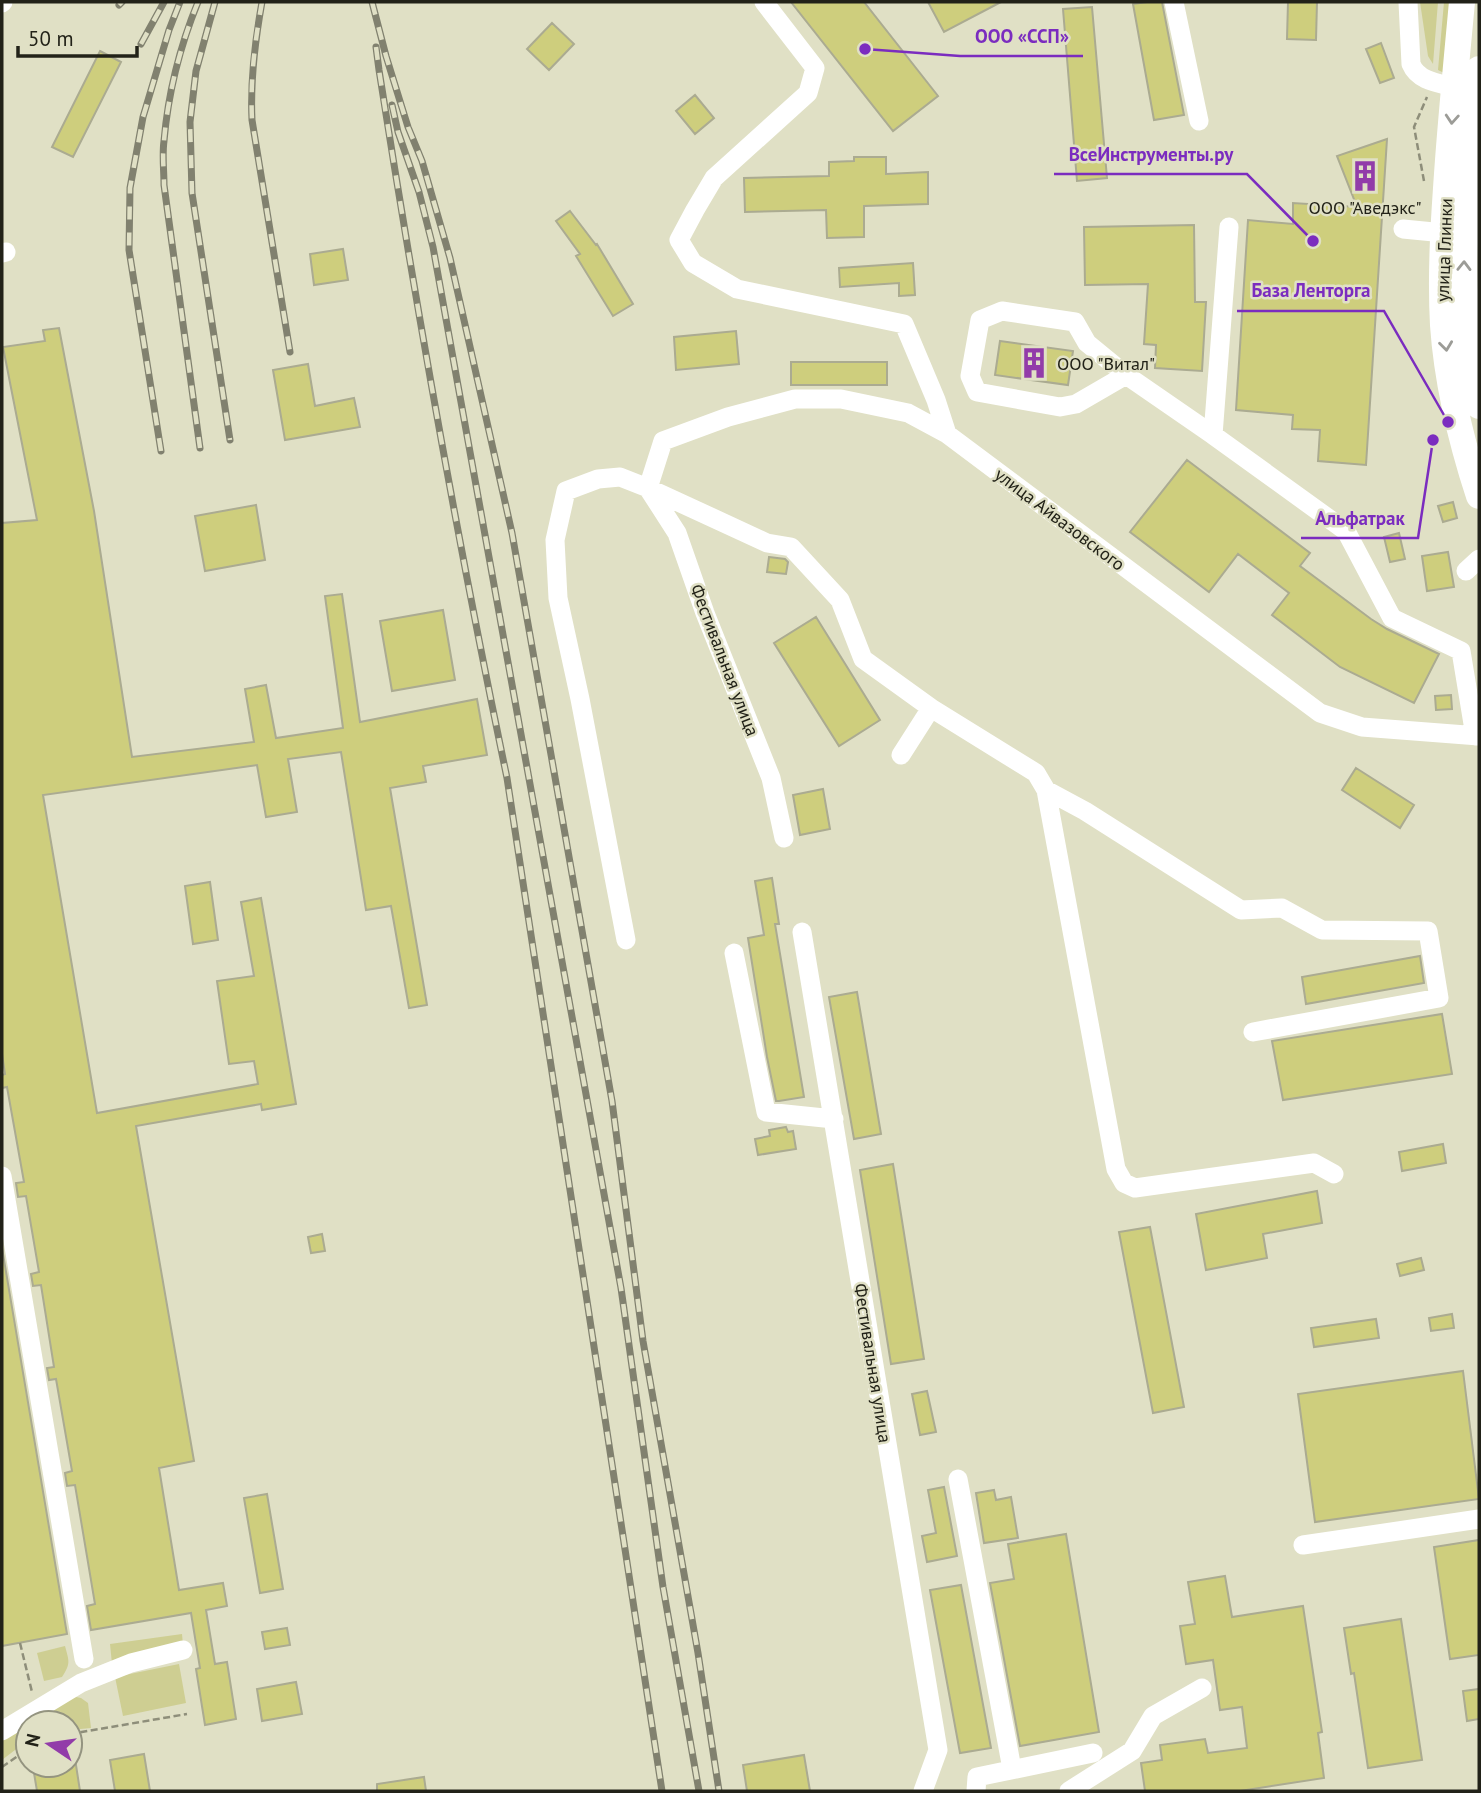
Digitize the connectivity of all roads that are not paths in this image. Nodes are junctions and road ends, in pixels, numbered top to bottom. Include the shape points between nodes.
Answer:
1 (764, 2) edge
2 (1174, 2) edge
3 (1408, 2) edge
4 (1462, 2) edge
5 (1479, 68) edge
6 (1454, 87) junction
7 (1199, 121) dead end
8 (1229, 227) dead end
9 (1403, 229) dead end
10 (1462, 234) edge
11 (1126, 375) junction
12 (1479, 403) edge
13 (947, 434) junction
14 (1213, 435) junction
15 (649, 488) junction
16 (1479, 496) edge
17 (932, 708) junction
18 (1477, 736) edge
19 (901, 755) dead end
20 (1046, 790) junction
21 (784, 838) dead end
22 (802, 932) dead end
23 (626, 940) dead end
24 (734, 953) dead end
25 (1253, 1032) dead end
26 (834, 1119) junction
27 (1334, 1174) dead end
28 (2, 1176) edge
29 (958, 1479) dead end
30 (1479, 1519) edge
31 (1303, 1545) dead end
32 (183, 1650) dead end
33 (84, 1659) dead end
34 (1202, 1689) dead end
35 (2, 1731) edge
36 (1093, 1753) dead end
37 (1012, 1769) junction
38 (923, 1791) edge
39 (976, 1791) edge
40 (1069, 1791) edge

1 - 13 street via 815,68 808,93 715,178 679,240 693,263 737,289 904,324
2 - 7 street
3 - 6 street via 1414,71
4 - 6 highway, улица Глинки
5 - 10 highway, улица Глинки
6 -> 10 highway, улица Глинки
8 - 14 street
9 - 10 street
12 -> 10 highway, улица Глинки via 1467,335
10 -> 16 highway, улица Глинки via 1441,272 1443,327 1457,418
11 - 11 street via 1087,344 1075,322 1002,312 980,320 970,376 977,392 1060,407 1076,404
11 - 14 street
13 - 15 street, улица Айвазовского via 908,413 841,399 795,399 663,441
13 - 18 street, улица Айвазовского via 1320,713 1362,727
14 - 18 street via 1346,531 1392,618 1461,651
15 - 17 street via 767,543 791,547 839,600 863,659
15 - 21 street, Фестивальная улица via 677,533 771,778
15 - 23 street via 620,477 598,479 566,491 555,540 558,598
17 - 19 street
17 - 20 street via 1036,773
20 - 25 street via 1241,910 1282,908 1322,930 1428,931 1439,998
20 - 27 street via 1116,1169 1124,1183 1135,1188 1314,1163
22 - 26 street, Фестивальная улица
24 - 26 street via 766,1112
26 - 38 street, Фестивальная улица via 938,1750
28 - 33 street
29 - 37 street
30 - 31 street
32 - 35 street via 131,1663 81,1683
34 - 40 street via 1153,1716 1132,1751
36 - 37 street
37 - 39 street via 977,1777

